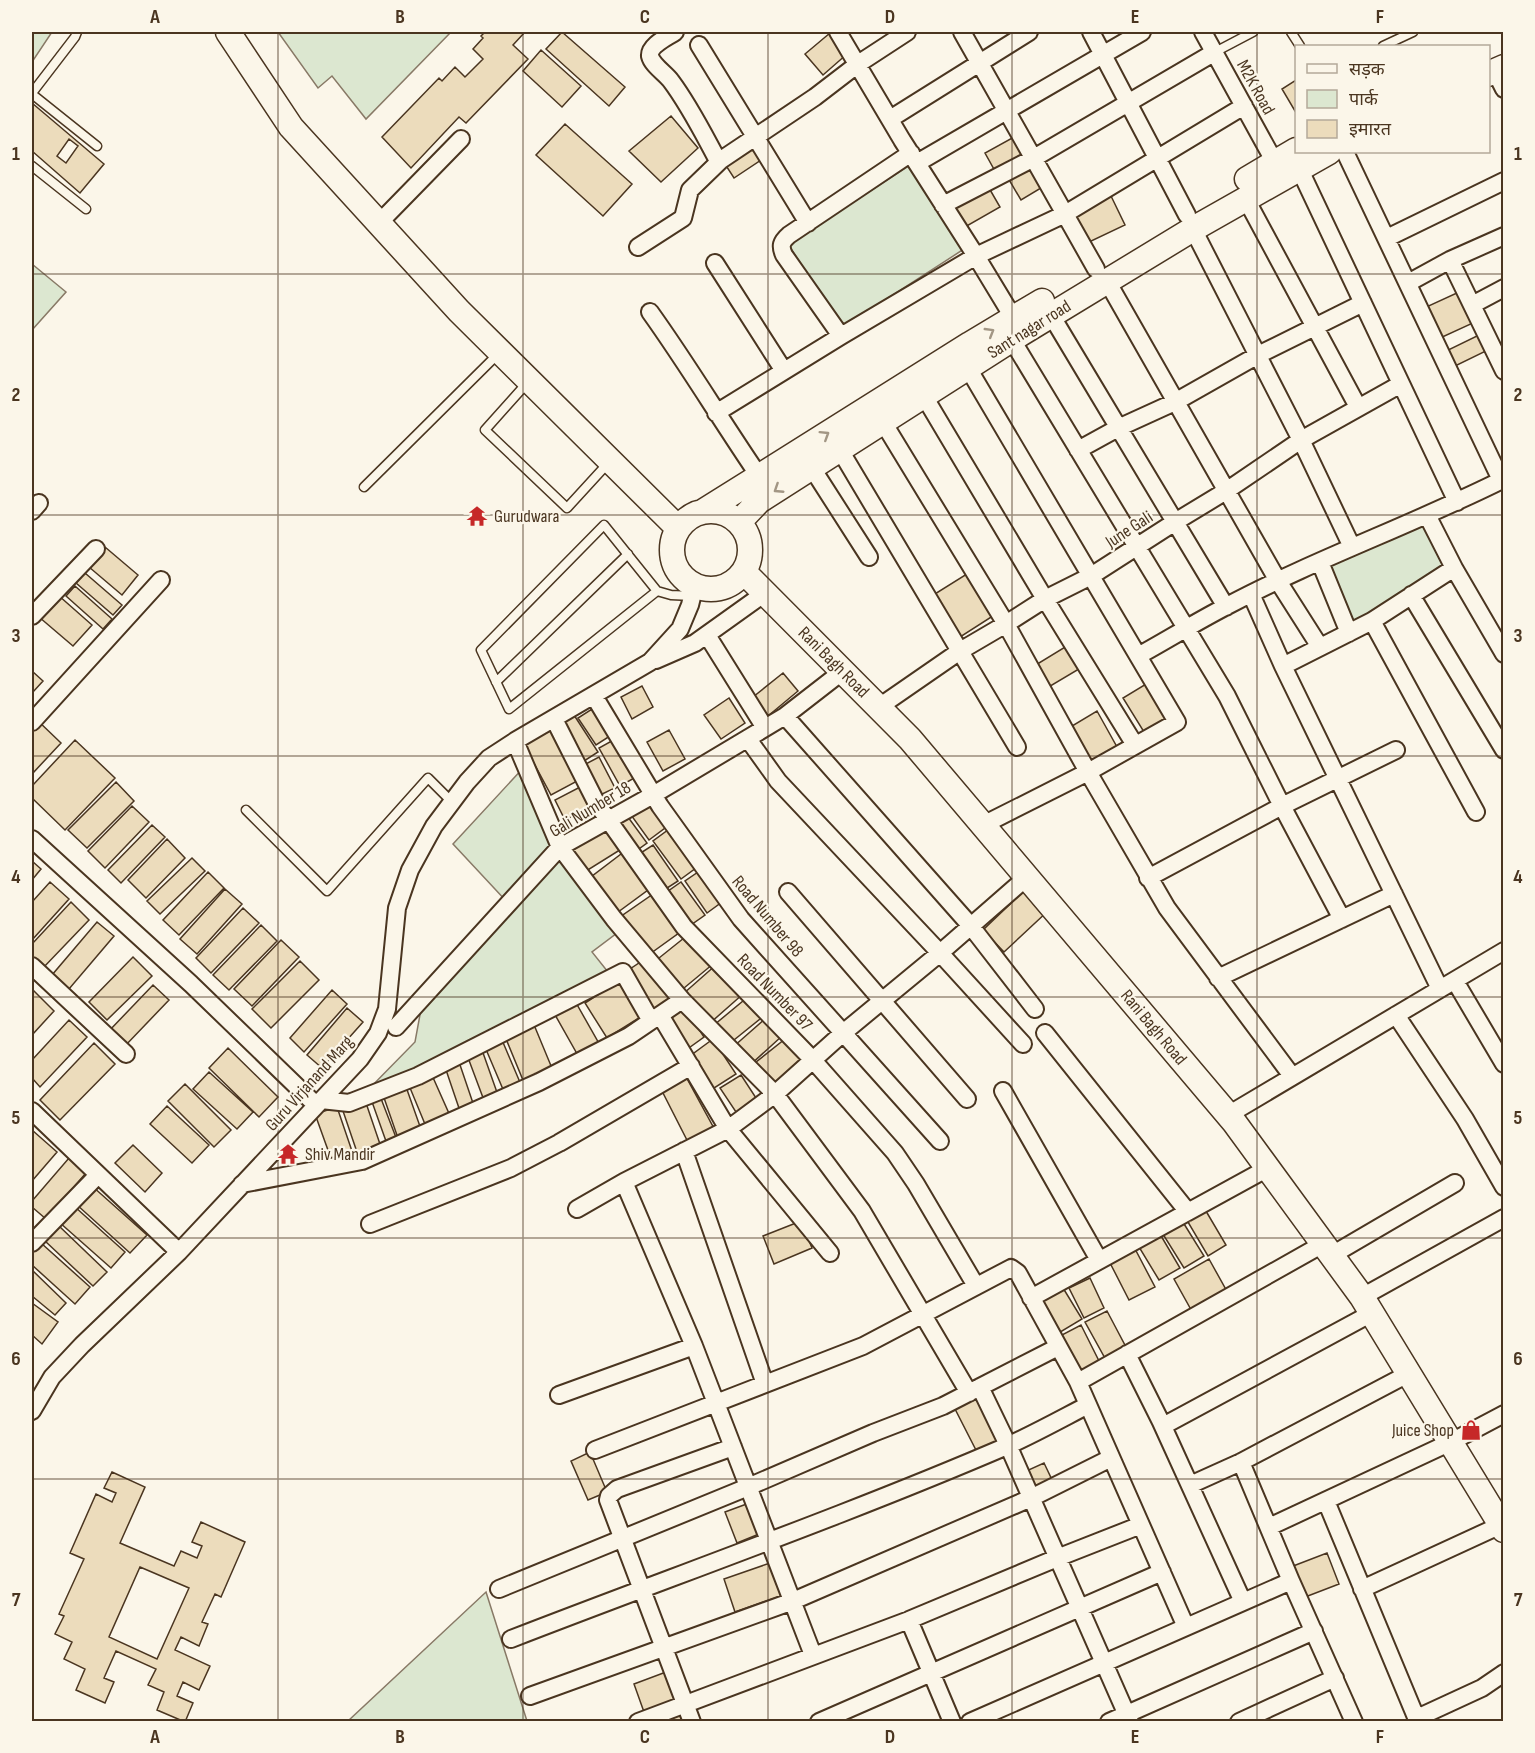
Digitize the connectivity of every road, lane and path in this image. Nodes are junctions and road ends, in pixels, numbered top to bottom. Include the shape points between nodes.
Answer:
1 (76, 32) edge
2 (228, 32) edge
3 (675, 32) edge
4 (838, 32) edge
5 (907, 32) edge
6 (962, 32) edge
7 (1029, 32) edge
8 (1091, 32) edge
9 (1142, 32) edge
10 (1203, 32) edge
11 (1253, 32) edge
12 (1291, 32) edge
13 (1413, 32) edge
14 (699, 45) dead end
15 (1299, 45) edge
16 (1385, 45) edge
17 (1215, 52) junction
18 (1102, 53) junction
19 (980, 63) junction
20 (858, 64) junction
21 (32, 93) edge
22 (1128, 103) junction
23 (1244, 106) junction
24 (1007, 111) junction
25 (890, 120) junction
26 (755, 137) junction
27 (461, 139) dead end
28 (97, 146) dead end
29 (1326, 153) edge
30 (1346, 153) edge
31 (914, 158) junction
32 (1034, 158) junction
33 (1158, 159) junction
34 (721, 160) junction
35 (1288, 164) edge
36 (32, 166) edge
37 (1503, 181) edge
38 (1246, 199) junction
39 (943, 205) junction
40 (86, 209) dead end
41 (1065, 214) junction
42 (1190, 222) junction
43 (379, 223) junction
44 (808, 223) junction
45 (1503, 236) edge
46 (1387, 238) junction
47 (638, 247) dead end
48 (976, 256) junction
49 (1450, 260) junction
50 (715, 263) dead end
51 (1101, 275) junction
52 (1408, 283) junction
53 (1503, 288) edge
54 (1363, 303) junction
55 (1472, 305) junction
56 (650, 312) dead end
57 (1051, 315) junction
58 (1315, 327) junction
59 (1016, 330) junction
60 (841, 336) junction
61 (500, 352) junction
62 (1258, 356) junction
63 (968, 368) junction
64 (784, 371) junction
65 (1503, 371) edge
66 (529, 380) junction
67 (1401, 384) junction
68 (924, 396) junction
69 (1175, 402) junction
70 (1358, 408) junction
71 (716, 413) junction
72 (883, 422) junction
73 (1118, 428) junction
74 (1301, 440) junction
75 (840, 450) junction
76 (1078, 450) junction
77 (611, 461) junction
78 (812, 468) junction
79 (759, 476) junction
80 (1502, 480) edge
81 (364, 487) dead end
82 (1226, 491) junction
83 (1457, 502) junction
84 (704, 511) junction
85 (1427, 515) junction
86 (739, 522) junction
87 (1175, 522) junction
88 (678, 528) junction
89 (1137, 548) junction
90 (1352, 548) junction
91 (96, 549) dead end
92 (628, 554) junction
93 (869, 557) dead end
94 (1320, 562) junction
95 (1454, 568) junction
96 (744, 572) junction
97 (1091, 576) junction
98 (161, 580) dead end
99 (1278, 581) junction
100 (657, 591) junction
101 (693, 591) junction
102 (765, 593) junction
103 (1251, 594) junction
104 (1411, 595) junction
105 (1045, 599) junction
106 (1226, 607) junction
107 (32, 616) edge
108 (1372, 621) junction
109 (1006, 624) junction
110 (1186, 630) junction
111 (1349, 633) junction
112 (707, 635) junction
113 (1320, 647) junction
114 (960, 651) junction
115 (1503, 654) edge
116 (1138, 657) junction
117 (650, 662) junction
118 (1283, 666) junction
119 (843, 671) junction
120 (496, 682) junction
121 (594, 696) junction
122 (879, 707) junction
123 (785, 716) junction
124 (554, 719) junction
125 (32, 722) edge
126 (765, 728) junction
127 (748, 739) junction
128 (515, 741) junction
129 (1135, 745) junction
130 (1017, 747) dead end
131 (1396, 750) dead end
132 (1503, 750) edge
133 (1088, 772) junction
134 (1337, 778) junction
135 (653, 795) junction
136 (452, 802) junction
137 (1282, 806) junction
138 (246, 810) dead end
139 (1476, 812) dead end
140 (608, 820) junction
141 (984, 825) junction
142 (32, 839) edge
143 (560, 847) junction
144 (1028, 877) junction
145 (1148, 878) junction
146 (788, 892) dead end
147 (1394, 894) junction
148 (1342, 919) junction
149 (970, 925) junction
150 (1503, 951) edge
151 (940, 953) junction
152 (32, 966) edge
153 (1218, 978) junction
154 (1447, 985) junction
155 (682, 1000) junction
156 (881, 1000) junction
157 (1035, 1009) dead end
158 (1396, 1015) junction
159 (656, 1018) junction
160 (396, 1027) dead end
161 (843, 1032) junction
162 (1045, 1033) dead end
163 (1023, 1044) dead end
164 (126, 1054) dead end
165 (812, 1059) junction
166 (1503, 1063) edge
167 (690, 1066) junction
168 (1292, 1077) junction
169 (1003, 1090) dead end
170 (775, 1095) junction
171 (967, 1100) dead end
172 (319, 1103) junction
173 (32, 1112) edge
174 (1228, 1115) junction
175 (728, 1129) junction
176 (940, 1141) dead end
177 (684, 1151) junction
178 (1497, 1160) edge
179 (1268, 1168) junction
180 (98, 1175) junction
181 (624, 1182) junction
182 (1455, 1183) dead end
183 (242, 1184) junction
184 (1503, 1187) edge
185 (577, 1209) dead end
186 (1188, 1212) junction
187 (1503, 1218) edge
188 (370, 1224) dead end
189 (35, 1233) edge
190 (1327, 1250) junction
191 (179, 1252) junction
192 (830, 1253) dead end
193 (1099, 1260) junction
194 (976, 1286) junction
195 (1031, 1298) junction
196 (1367, 1305) junction
197 (923, 1315) junction
198 (694, 1346) junction
199 (1058, 1347) junction
200 (1127, 1354) junction
201 (1408, 1374) junction
202 (1078, 1382) junction
203 (765, 1384) junction
204 (975, 1390) junction
205 (559, 1395) dead end
206 (716, 1403) junction
207 (1088, 1405) junction
208 (32, 1411) edge
209 (1503, 1414) edge
210 (1163, 1426) junction
211 (1451, 1442) junction
212 (1008, 1445) junction
213 (733, 1447) junction
214 (595, 1450) dead end
215 (1111, 1458) junction
216 (1241, 1462) junction
217 (1190, 1485) junction
218 (748, 1487) junction
219 (1031, 1498) junction
220 (1326, 1501) junction
221 (1141, 1525) junction
222 (1269, 1527) junction
223 (1502, 1528) edge
224 (622, 1539) junction
225 (770, 1541) junction
226 (1057, 1558) junction
227 (1162, 1572) junction
228 (1291, 1581) junction
229 (641, 1588) junction
230 (499, 1589) dead end
231 (1362, 1589) junction
232 (793, 1601) junction
233 (1243, 1602) junction
234 (1080, 1608) junction
235 (909, 1620) junction
236 (1186, 1627) junction
237 (1314, 1631) junction
238 (511, 1639) dead end
239 (663, 1647) junction
240 (813, 1655) junction
241 (1104, 1662) junction
242 (931, 1672) junction
243 (1503, 1673) edge
244 (1335, 1678) junction
245 (530, 1696) dead end
246 (685, 1703) junction
247 (1128, 1718) edge
248 (1417, 1720) edge
249 (638, 1722) edge
250 (692, 1722) edge
251 (819, 1722) edge
252 (952, 1722) edge
253 (970, 1722) edge
254 (1109, 1722) edge
255 (1239, 1722) edge
256 (1354, 1722) edge

1 - 21 lane
2 - 43 street via 291,127
3 - 34 street via 653,48 651,58 680,93
4 - 20 street
5 - 20 street
6 - 19 street
7 - 19 street
8 - 18 street
9 - 18 street
10 - 17 street, M2K Road
11 - 17 lane
12 - 15 lane
13 - 16 lane
14 - 26 street
17 - 22 street
17 - 23 street, M2K Road
18 - 22 street
18 - 24 street
19 - 24 street
19 - 25 street
20 - 25 street
20 - 26 street
21 - 28 lane
22 - 32 street
22 - 33 street
23 - 33 street
23 - 35 street, M2K Road
24 - 31 street
24 - 32 street
25 - 31 street
26 - 34 street
26 - 44 street
27 - 43 street
29 - 35 street, Sant nagar road
30 - 46 street
31 - 39 street
31 - 44 street
32 - 39 street
32 - 41 street
33 - 41 street
33 - 42 street
34 - 47 street via 690,190 683,218
35 - 38 street, Sant nagar road
35 - 42 street, Sant nagar road
35 - 54 street, M2K Road
36 - 40 lane
37 - 46 street
38 - 42 street, Sant nagar road
38 - 58 street
39 - 48 street
41 - 48 street
41 - 51 street
42 - 51 street, Sant nagar road
42 - 62 street
43 - 61 street
44 - 60 street via 782,242 781,249
45 - 49 street
46 - 52 street
48 - 59 street
48 - 60 street
49 - 52 street
49 - 55 street
50 - 64 street
51 - 57 street, Sant nagar road
51 - 59 street, Sant nagar road
51 - 69 street
52 - 80 street
53 - 55 street
54 - 58 street
54 - 67 street, M2K Road
55 - 65 street
56 - 71 street
57 - 59 street, Sant nagar road
57 - 73 street
58 - 62 street
58 - 70 street
59 - 63 street, Sant nagar road
59 - 76 street
79 -> 59 street, Sant nagar road
60 - 64 street
61 - 66 street
61 - 81 lane
62 - 69 street
62 - 74 street
63 - 68 street, Sant nagar road
63 - 97 street
64 - 71 street
66 - 77 street
66 - 77 lane via 485,430 567,508
67 - 70 street, June Gali
67 - 83 street, M2K Road
68 - 72 street, Sant nagar road
68 - 105 street
69 - 73 street
69 - 82 street
70 - 74 street, June Gali
71 - 79 street
72 - 75 street, Sant nagar road
72 - 109 street
73 - 76 street
73 - 87 street
74 - 82 street, June Gali
74 - 90 street
75 - 78 street, Sant nagar road
75 - 114 street
76 - 89 street
77 - 88 street
78 -> 86 street, Sant nagar road via 759,501
78 - 93 street
79 - 84 street, Sant nagar road
80 - 83 street
82 - 87 street, June Gali
82 - 99 street
83 - 85 street
84 - 86 street via 718,510
84 - 88 street
85 - 90 street
85 - 95 street
86 - 96 street via 750,543 750,558
87 - 89 street, June Gali
87 - 106 street
88 - 101 street via 672,557
89 - 97 street, June Gali
89 - 110 street
90 - 94 street
91 - 107 street
92 - 100 lane
92 - 120 lane
92 - 120 lane via 604,525 481,650
94 - 99 street
94 - 111 street
95 - 104 street
95 - 115 street
96 - 101 street via 718,589
96 - 102 street, Rani Bagh Road
97 - 105 street, June Gali
97 - 116 street
98 - 125 street
99 - 103 street
99 - 113 street
100 - 101 lane via 671,595
100 - 120 lane via 509,710
101 - 117 street, Guru Virjanand Marg via 680,629
102 - 112 street, Guru Virjanand Marg
102 - 119 street, Rani Bagh Road
103 - 106 street
103 - 118 street
104 - 108 street
104 - 132 street
105 - 109 street, June Gali
105 - 129 street
106 - 110 street
108 - 111 street
108 - 139 street
109 - 114 street, June Gali
109 - 133 street
110 - 116 street
110 - 137 street via 1227,696
111 - 113 street
112 - 117 street, Guru Virjanand Marg
112 - 126 street
113 - 118 street
114 - 122 street, June Gali
114 - 130 street
116 - 129 street via 1177,722
117 - 121 street, Guru Virjanand Marg
118 - 134 street
119 - 122 street, Rani Bagh Road
119 - 123 street, Gali Number 18
121 - 124 street, Guru Virjanand Marg
121 - 135 street, Road Number 98
122 - 141 street, Rani Bagh Road
123 - 126 street, Gali Number 18
123 - 149 street
124 - 128 street, Guru Virjanand Marg
124 - 140 street, Road Number 97
126 - 127 street, Gali Number 18
127 - 135 street, Gali Number 18
127 - 151 street via 778,781
128 - 136 street, Guru Virjanand Marg via 489,758
128 - 143 street
129 - 133 street
131 - 134 street
133 - 141 street
133 - 145 street
134 - 137 street
134 - 147 street
135 - 140 street, Gali Number 18
135 - 161 street, Road Number 98 via 741,919
136 - 138 lane via 428,778 327,891
136 - 172 street, Guru Virjanand Marg via 410,870 397,908 387,1009 378,1033
137 - 145 street
137 - 148 street
140 - 143 street, Gali Number 18
140 - 165 street, Road Number 97 via 684,927
141 - 144 street, Rani Bagh Road
142 - 172 street
143 - 155 street
143 - 160 street, Gali Number 18
144 - 149 street
144 - 174 street, Rani Bagh Road
145 - 153 street
146 - 156 street
147 - 148 street
147 - 154 street
148 - 153 street
149 - 151 street
149 - 157 street
150 - 154 street
151 - 156 street
151 - 163 street
152 - 164 street
153 - 168 street
154 - 158 street
154 - 166 street
155 - 159 street
155 - 170 street
156 - 161 street
156 - 171 street
158 - 168 street
158 - 178 street
159 - 167 street
159 - 172 street via 623,972 418,1076 349,1103
159 - 183 street via 539,1082 362,1161
161 - 165 street
161 - 176 street, Road Number 98
162 - 186 street
165 - 170 street
165 - 194 street, Road Number 97 via 895,1153
167 - 175 street
167 - 188 street via 511,1168
168 - 174 street
169 - 193 street
170 - 175 street
170 - 197 street via 862,1211
172 - 183 street, Guru Virjanand Marg
173 - 180 street
174 - 179 street, Rani Bagh Road
175 - 177 street
175 - 192 street
177 - 181 street
177 - 203 street
178 - 184 street
179 - 186 street
179 - 190 street, Rani Bagh Road
180 - 189 street
180 - 191 street
181 - 185 street
181 - 198 street
182 - 190 street
183 - 191 street, Guru Virjanand Marg
186 - 193 street
187 - 196 street
190 - 196 street, Rani Bagh Road
190 - 200 street
191 - 208 street, Guru Virjanand Marg via 52,1377
193 - 195 street
194 - 195 street via 1011,1268 1018,1273
194 - 197 street
195 - 199 street
196 - 201 street, Rani Bagh Road
196 - 210 street
197 - 203 street via 863,1346
197 - 204 street
198 - 205 street
198 - 206 street
199 - 202 street
199 - 204 street
200 - 202 street
200 - 210 street
201 - 211 street, Rani Bagh Road
201 - 216 street
202 - 207 street
203 - 206 street
204 - 212 street
204 - 218 street
206 - 213 street
206 - 214 street
207 - 212 street
207 - 215 street
209 - 211 street
210 - 217 street
211 - 220 street
211 - 223 street, Rani Bagh Road
212 - 219 street
212 - 225 street
213 - 218 street
213 - 224 street via 611,1492 608,1500
215 - 219 street
215 - 221 street
216 - 217 street
216 - 222 street
217 - 233 street
218 - 224 street
218 - 225 street
219 - 226 street
219 - 232 street
220 - 222 street
220 - 231 street
221 - 226 street
221 - 227 street
222 - 228 street
223 - 231 street
224 - 229 street
224 - 230 street
225 - 229 street
225 - 232 street
226 - 234 street
226 - 235 street
227 - 234 street
227 - 236 street
228 - 233 street
228 - 237 street
229 - 238 street
229 - 239 street
231 - 248 street
232 - 239 street
232 - 240 street
233 - 236 street
234 - 241 street
234 - 242 street
235 - 240 street
235 - 242 street
236 - 241 street
237 - 244 street
237 - 247 street
239 - 245 street
239 - 246 street
240 - 246 street
241 - 247 street
241 - 253 street
242 - 251 street
242 - 252 street
243 - 248 street via 1482,1688
244 - 255 street
244 - 256 street
246 - 249 street
246 - 250 street
247 - 254 street

